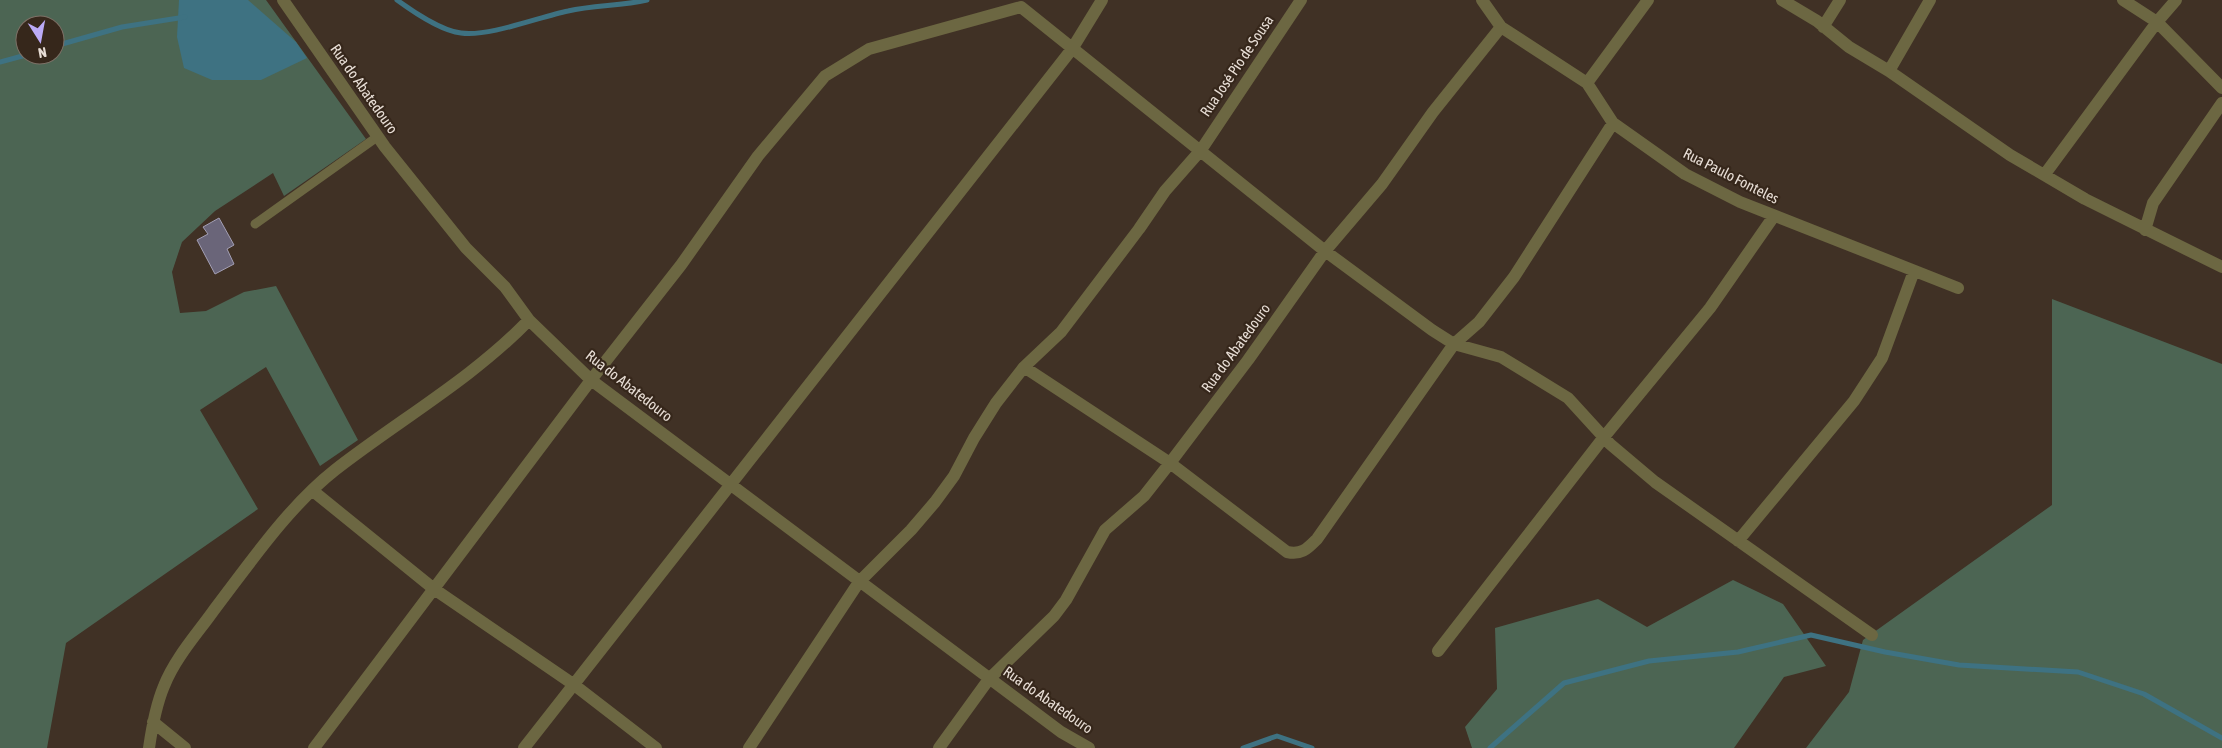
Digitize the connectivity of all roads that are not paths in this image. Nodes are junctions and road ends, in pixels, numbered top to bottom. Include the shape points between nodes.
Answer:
1 (283, 0) edge
2 (1102, 0) edge
3 (1301, 0) edge
4 (1482, 0) edge
5 (1648, 0) edge
6 (1782, 0) edge
7 (1840, 0) edge
8 (1930, 0) edge
9 (2124, 0) edge
10 (2176, 0) edge
11 (2157, 22) junction
12 (1501, 27) junction
13 (1823, 27) junction
14 (1072, 49) junction
15 (1889, 71) junction
16 (1587, 83) junction
17 (2222, 88) edge
18 (2222, 102) edge
19 (1613, 123) junction
20 (377, 136) junction
21 (1201, 150) junction
22 (2045, 174) junction
23 (1774, 216) junction
24 (255, 224) dead end
25 (2145, 230) junction
26 (1325, 251) junction
27 (2222, 267) edge
28 (1914, 271) junction
29 (1958, 288) dead end
30 (529, 320) junction
31 (1454, 344) junction
32 (1024, 367) junction
33 (591, 380) junction
34 (1604, 437) junction
35 (1170, 463) junction
36 (730, 486) junction
37 (313, 491) junction
38 (1738, 541) junction
39 (859, 582) junction
40 (434, 589) junction
41 (1872, 635) dead end
42 (1438, 651) dead end
43 (989, 678) junction
44 (573, 684) junction
45 (153, 722) junction
46 (149, 748) edge
47 (185, 748) edge
48 (314, 748) edge
49 (524, 748) edge
50 (656, 748) edge
51 (749, 748) edge
52 (939, 748) edge
53 (1089, 748) edge

1 - 20 street, Rua do Abatedouro
2 - 14 street
3 - 21 street, Rua José Pio de Sousa
4 - 12 street, Rua Paulo Fonteles
5 - 16 street
6 - 13 street
7 - 13 street
8 - 15 street
9 - 11 street
10 - 11 street
11 - 17 street
11 - 22 street
12 - 16 street, Rua Paulo Fonteles
12 - 26 street, Rua do Abatedouro via 1433,112 1382,184
13 - 15 street
14 - 21 street
14 - 33 street via 1021,7 869,49 825,76 758,156 681,265
14 - 36 street
15 - 22 street via 2010,155
16 - 19 street, Rua Paulo Fonteles
18 - 25 street via 2154,203
19 - 23 street, Rua Paulo Fonteles via 1685,174
19 - 31 street via 1514,277 1479,322
20 - 24 lane
20 - 30 street, Rua do Abatedouro via 466,248 505,287
21 - 26 street
21 - 32 street, Rua José Pio de Sousa via 1165,191 1061,332
22 - 25 street
23 - 28 street, Rua Paulo Fonteles
23 - 34 street via 1710,308
25 - 27 street
26 - 31 street
26 - 35 street, Rua do Abatedouro
28 - 29 street, Rua Paulo Fonteles
28 - 38 street via 1882,358 1854,401
30 - 33 street, Rua do Abatedouro
30 - 37 street via 491,357 334,471
31 - 34 street via 1501,357 1518,367 1568,398
31 - 35 street via 1307,550 1297,554 1287,552
32 - 35 street
32 - 39 street, Rua José Pio de Sousa via 996,403 954,476 935,502
33 - 36 street, Rua do Abatedouro
33 - 40 street
34 - 38 street via 1655,482
34 - 42 street
35 - 43 street, Rua do Abatedouro via 1144,496 1104,530 1054,616
36 - 39 street, Rua do Abatedouro
36 - 44 street
37 - 40 street
37 - 45 street via 257,555 177,660 164,686
38 - 41 street
39 - 43 street, Rua do Abatedouro
39 - 51 street, Rua José Pio de Sousa
40 - 44 street
40 - 48 street
43 - 52 street, Rua do Abatedouro
43 - 53 street, Rua do Abatedouro via 1061,732
44 - 49 street
44 - 50 street
45 - 46 street
45 - 47 street

